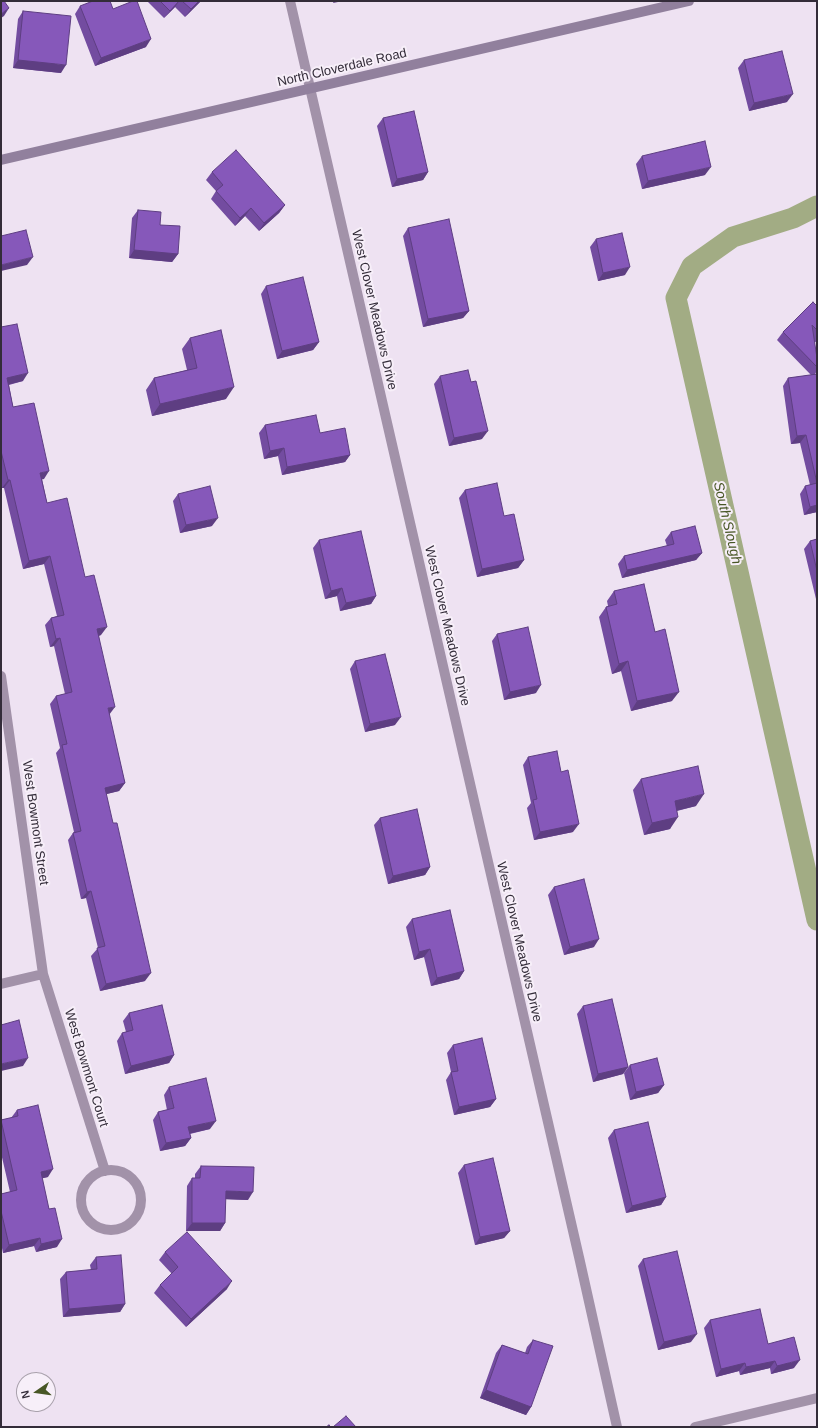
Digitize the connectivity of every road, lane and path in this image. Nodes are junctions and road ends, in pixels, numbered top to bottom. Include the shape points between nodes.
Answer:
1 (290, 1) edge
2 (688, 1) edge
3 (310, 89) junction
4 (1, 160) edge
5 (1, 676) edge
6 (43, 974) junction
7 (1, 984) edge
8 (105, 1171) junction
9 (817, 1398) edge
10 (617, 1427) edge
11 (695, 1427) edge

1 - 3 street, West Clover Meadows Drive
2 - 3 main road, North Cloverdale Road
3 - 4 main road, North Cloverdale Road
3 - 10 street, West Clover Meadows Drive
5 - 6 street, West Bowmont Street
6 - 7 street
6 - 8 street, West Bowmont Court
8 - 8 street via 94,1176 86,1184 82,1206 86,1217 94,1225 105,1230 117,1230 128,1226 136,1217 140,1206 140,1194 136,1184 128,1176 117,1171
9 - 11 street

